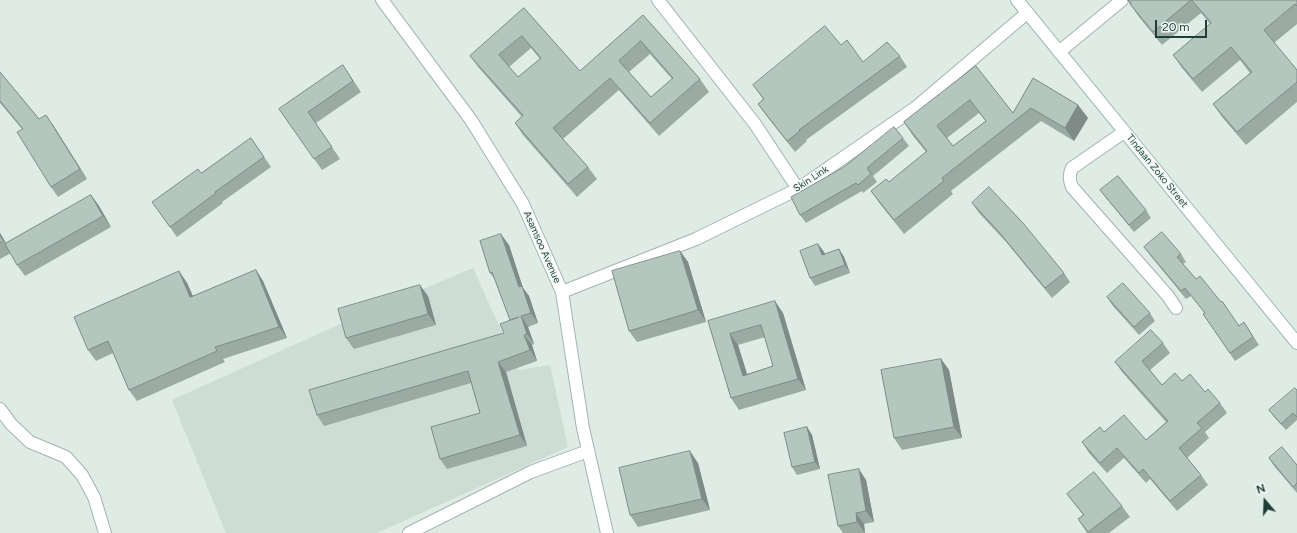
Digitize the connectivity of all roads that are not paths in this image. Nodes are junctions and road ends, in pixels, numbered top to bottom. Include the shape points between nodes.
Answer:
1 (382, 0) edge
2 (658, 0) edge
3 (1017, 0) edge
4 (1122, 0) edge
5 (1027, 13) junction
6 (1059, 52) junction
7 (1124, 132) junction
8 (798, 189) junction
9 (562, 292) junction
10 (1176, 308) dead end
11 (1297, 343) edge
12 (0, 409) edge
13 (588, 451) junction
14 (105, 533) edge
15 (409, 533) edge
16 (607, 533) edge

1 - 9 street, Asamsoo Avenue via 475,127 523,204
2 - 8 street via 755,124
3 - 5 street, Tindaan Zoko Street
4 - 6 street
5 - 6 street, Tindaan Zoko Street
5 - 8 street, Skin Link via 915,108
6 - 7 street, Tindaan Zoko Street
7 - 10 street via 1072,168 1070,183
7 - 11 street, Tindaan Zoko Street
8 - 9 street, Skin Link via 696,239
9 - 13 street, Asamsoo Avenue
12 - 14 street via 30,442 66,457 82,475 94,497
13 - 15 street via 531,472
13 - 16 street, Asamsoo Avenue

